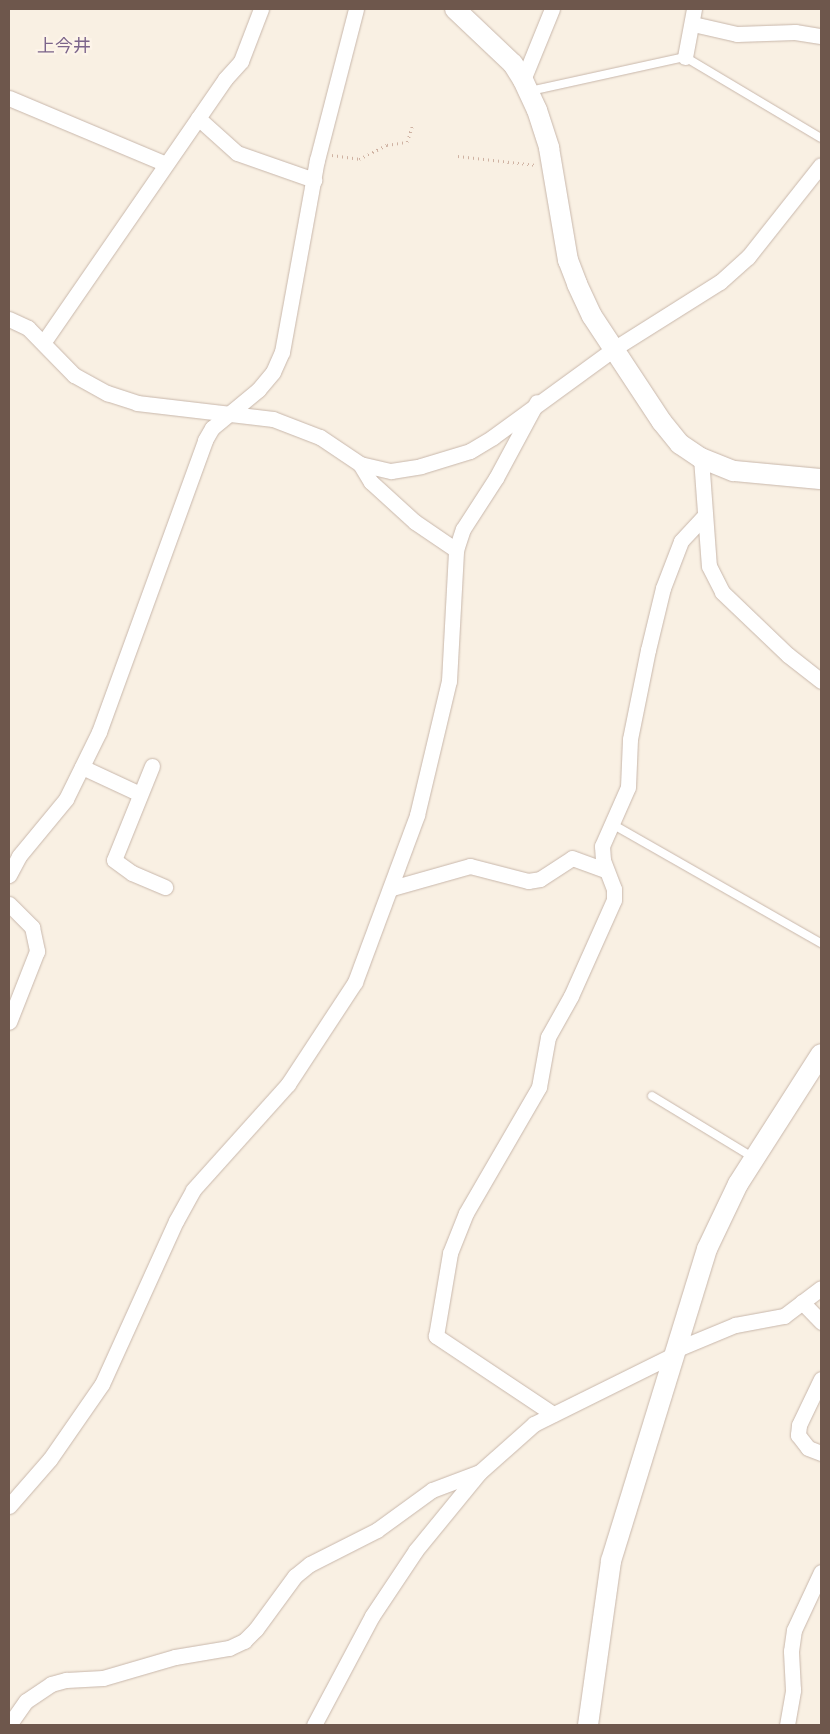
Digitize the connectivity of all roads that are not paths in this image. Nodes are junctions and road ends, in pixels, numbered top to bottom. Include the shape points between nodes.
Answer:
1 (261, 9) edge
2 (356, 9) edge
3 (455, 9) edge
4 (552, 9) edge
5 (694, 16) edge
6 (821, 36) edge
7 (685, 56) junction
8 (526, 86) junction
9 (9, 98) edge
10 (198, 118) junction
11 (821, 138) edge
12 (166, 164) junction
13 (821, 165) edge
14 (314, 180) junction
15 (9, 319) edge
16 (43, 343) junction
17 (615, 348) junction
18 (537, 402) junction
19 (228, 413) junction
20 (701, 458) junction
21 (360, 464) junction
22 (821, 478) edge
23 (704, 516) junction
24 (456, 550) junction
25 (821, 682) edge
26 (152, 766) dead end
27 (82, 767) junction
28 (140, 794) junction
29 (612, 824) junction
30 (605, 870) junction
31 (9, 875) edge
32 (164, 887) dead end
33 (392, 888) junction
34 (9, 904) edge
35 (821, 943) edge
36 (9, 1022) edge
37 (821, 1054) edge
38 (652, 1096) dead end
39 (754, 1158) junction
40 (821, 1288) edge
41 (802, 1302) junction
42 (821, 1322) edge
43 (676, 1351) junction
44 (821, 1379) edge
45 (553, 1414) junction
46 (821, 1453) edge
47 (480, 1472) junction
48 (9, 1506) edge
49 (821, 1572) edge
50 (9, 1725) edge
51 (314, 1725) edge
52 (588, 1725) edge
53 (787, 1725) edge

1 - 10 street via 241,60
2 - 14 street
3 - 8 street via 512,64
4 - 8 street
5 - 6 street via 737,34 795,32
5 - 7 street
7 - 8 lane
7 - 11 lane
8 - 17 street via 538,110 571,268 592,316
9 - 12 street
10 - 12 street
10 - 14 street via 237,153
12 - 16 street
13 - 17 street via 748,257 697,299
14 - 19 street via 282,352 273,372 258,390
15 - 16 street via 28,328
16 - 19 street via 74,375 107,393 137,404
17 - 18 street
17 - 20 street via 662,422 680,444
18 - 21 street via 493,437 446,460 391,471
18 - 24 street via 496,478 463,529
19 - 21 street via 273,418 297,427
19 - 27 street via 205,440 120,681
20 - 22 street via 734,471
20 - 23 street
21 - 24 street via 371,482 415,522
23 - 25 street via 709,566 722,592
23 - 29 street via 681,541 663,588 636,701 628,787
24 - 33 street via 449,681 417,815
26 - 28 street
27 - 28 street
27 - 31 street via 66,799 19,856
28 - 32 street via 114,860 132,873
29 - 30 street via 602,846
29 - 35 lane
30 - 33 street via 572,858 540,879 528,881 470,866
30 - 45 street via 614,889 614,900 571,996 548,1037 539,1087 456,1233 436,1336
33 - 48 street via 355,982 327,1028 288,1084 193,1190 102,1384 50,1459
34 - 36 street via 32,927 37,945 26,984
37 - 39 street
38 - 39 lane
39 - 43 street via 716,1227
40 - 41 street
41 - 42 street
41 - 43 street via 784,1316 735,1325
43 - 45 street
43 - 52 street via 611,1561
44 - 46 street via 800,1424 798,1436 808,1448
45 - 47 street via 534,1424
47 - 50 street via 432,1490 377,1530 310,1564 295,1576 256,1630 244,1641 230,1648 175,1657 103,1678 52,1684 26,1701
47 - 51 street via 416,1550 372,1616
49 - 53 street via 794,1630 791,1650 793,1690

